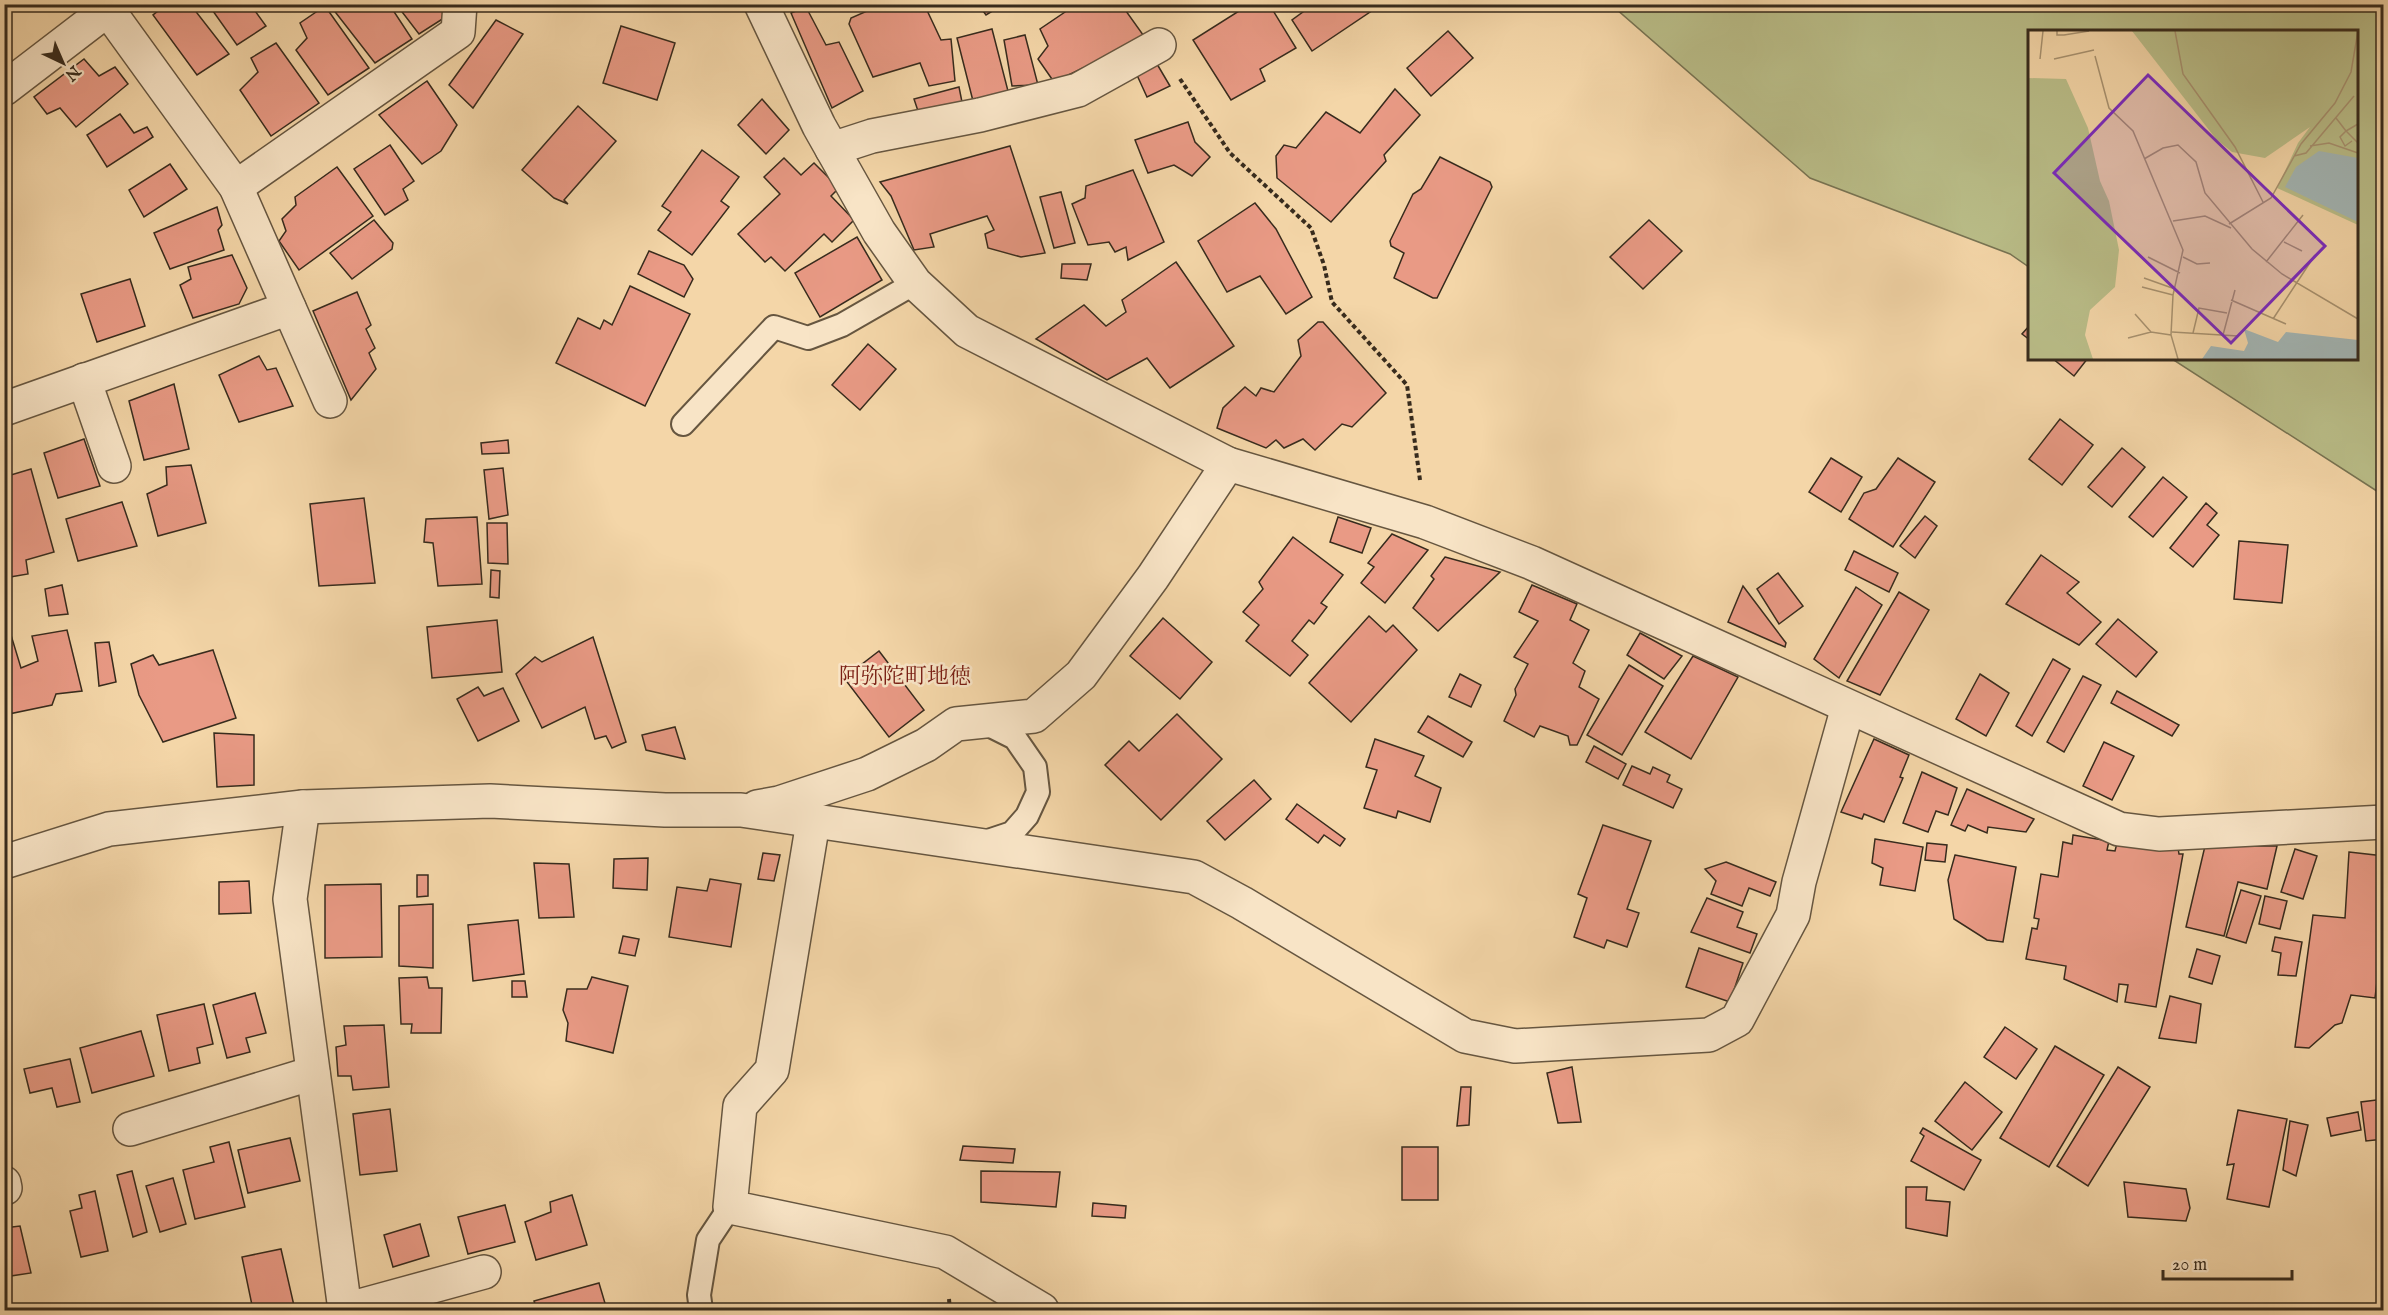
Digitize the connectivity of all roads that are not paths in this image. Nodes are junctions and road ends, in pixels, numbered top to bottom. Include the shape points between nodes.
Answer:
1 (460, 4) edge
2 (762, 5) edge
3 (111, 7) edge
4 (1159, 45) road end
5 (4, 89) edge
6 (832, 149) junction
7 (236, 188) junction
8 (915, 283) junction
9 (289, 308) junction
10 (84, 381) junction
11 (330, 401) dead end
12 (4, 409) edge
13 (683, 424) dead end
14 (1228, 464) junction
15 (114, 466) dead end
16 (1848, 707) junction
17 (943, 734) junction
18 (303, 807) junction
19 (741, 810) junction
20 (813, 822) junction
21 (2384, 822) edge
22 (979, 844) junction
23 (4, 862) edge
24 (313, 1073) junction
25 (129, 1126) dead end
26 (730, 1208) junction
27 (484, 1272) dead end
28 (345, 1310) edge
29 (701, 1311) edge
30 (1042, 1311) edge

1 - 7 street via 458,32
2 - 6 street
3 - 5 street
3 - 7 street
4 - 6 street via 1078,90 980,115 872,136
6 - 8 street via 879,232
7 - 9 street
8 - 13 lane via 842,325 808,338 774,327
8 - 14 street via 967,331
9 - 10 street
9 - 11 street
10 - 12 street
10 - 15 street
14 - 16 street via 1425,522 1532,563
14 - 17 street via 1153,577 1081,675 1034,716 956,724
16 - 21 street via 2119,829 2159,834
16 - 22 street via 1793,915 1737,1020 1709,1035 1515,1046 1465,1036 1194,877
17 - 19 street via 867,774
17 - 22 lane via 971,726 991,726 1015,738 1035,767 1038,792 1027,816 1012,832
18 - 19 street via 490,801
18 - 23 street via 109,830
18 - 24 street via 290,899
19 - 20 street
20 - 22 street
20 - 26 street via 772,1070 740,1106
24 - 25 street
24 - 28 street
26 - 29 lane via 708,1240 699,1295
26 - 30 street via 945,1252
27 - 28 street

